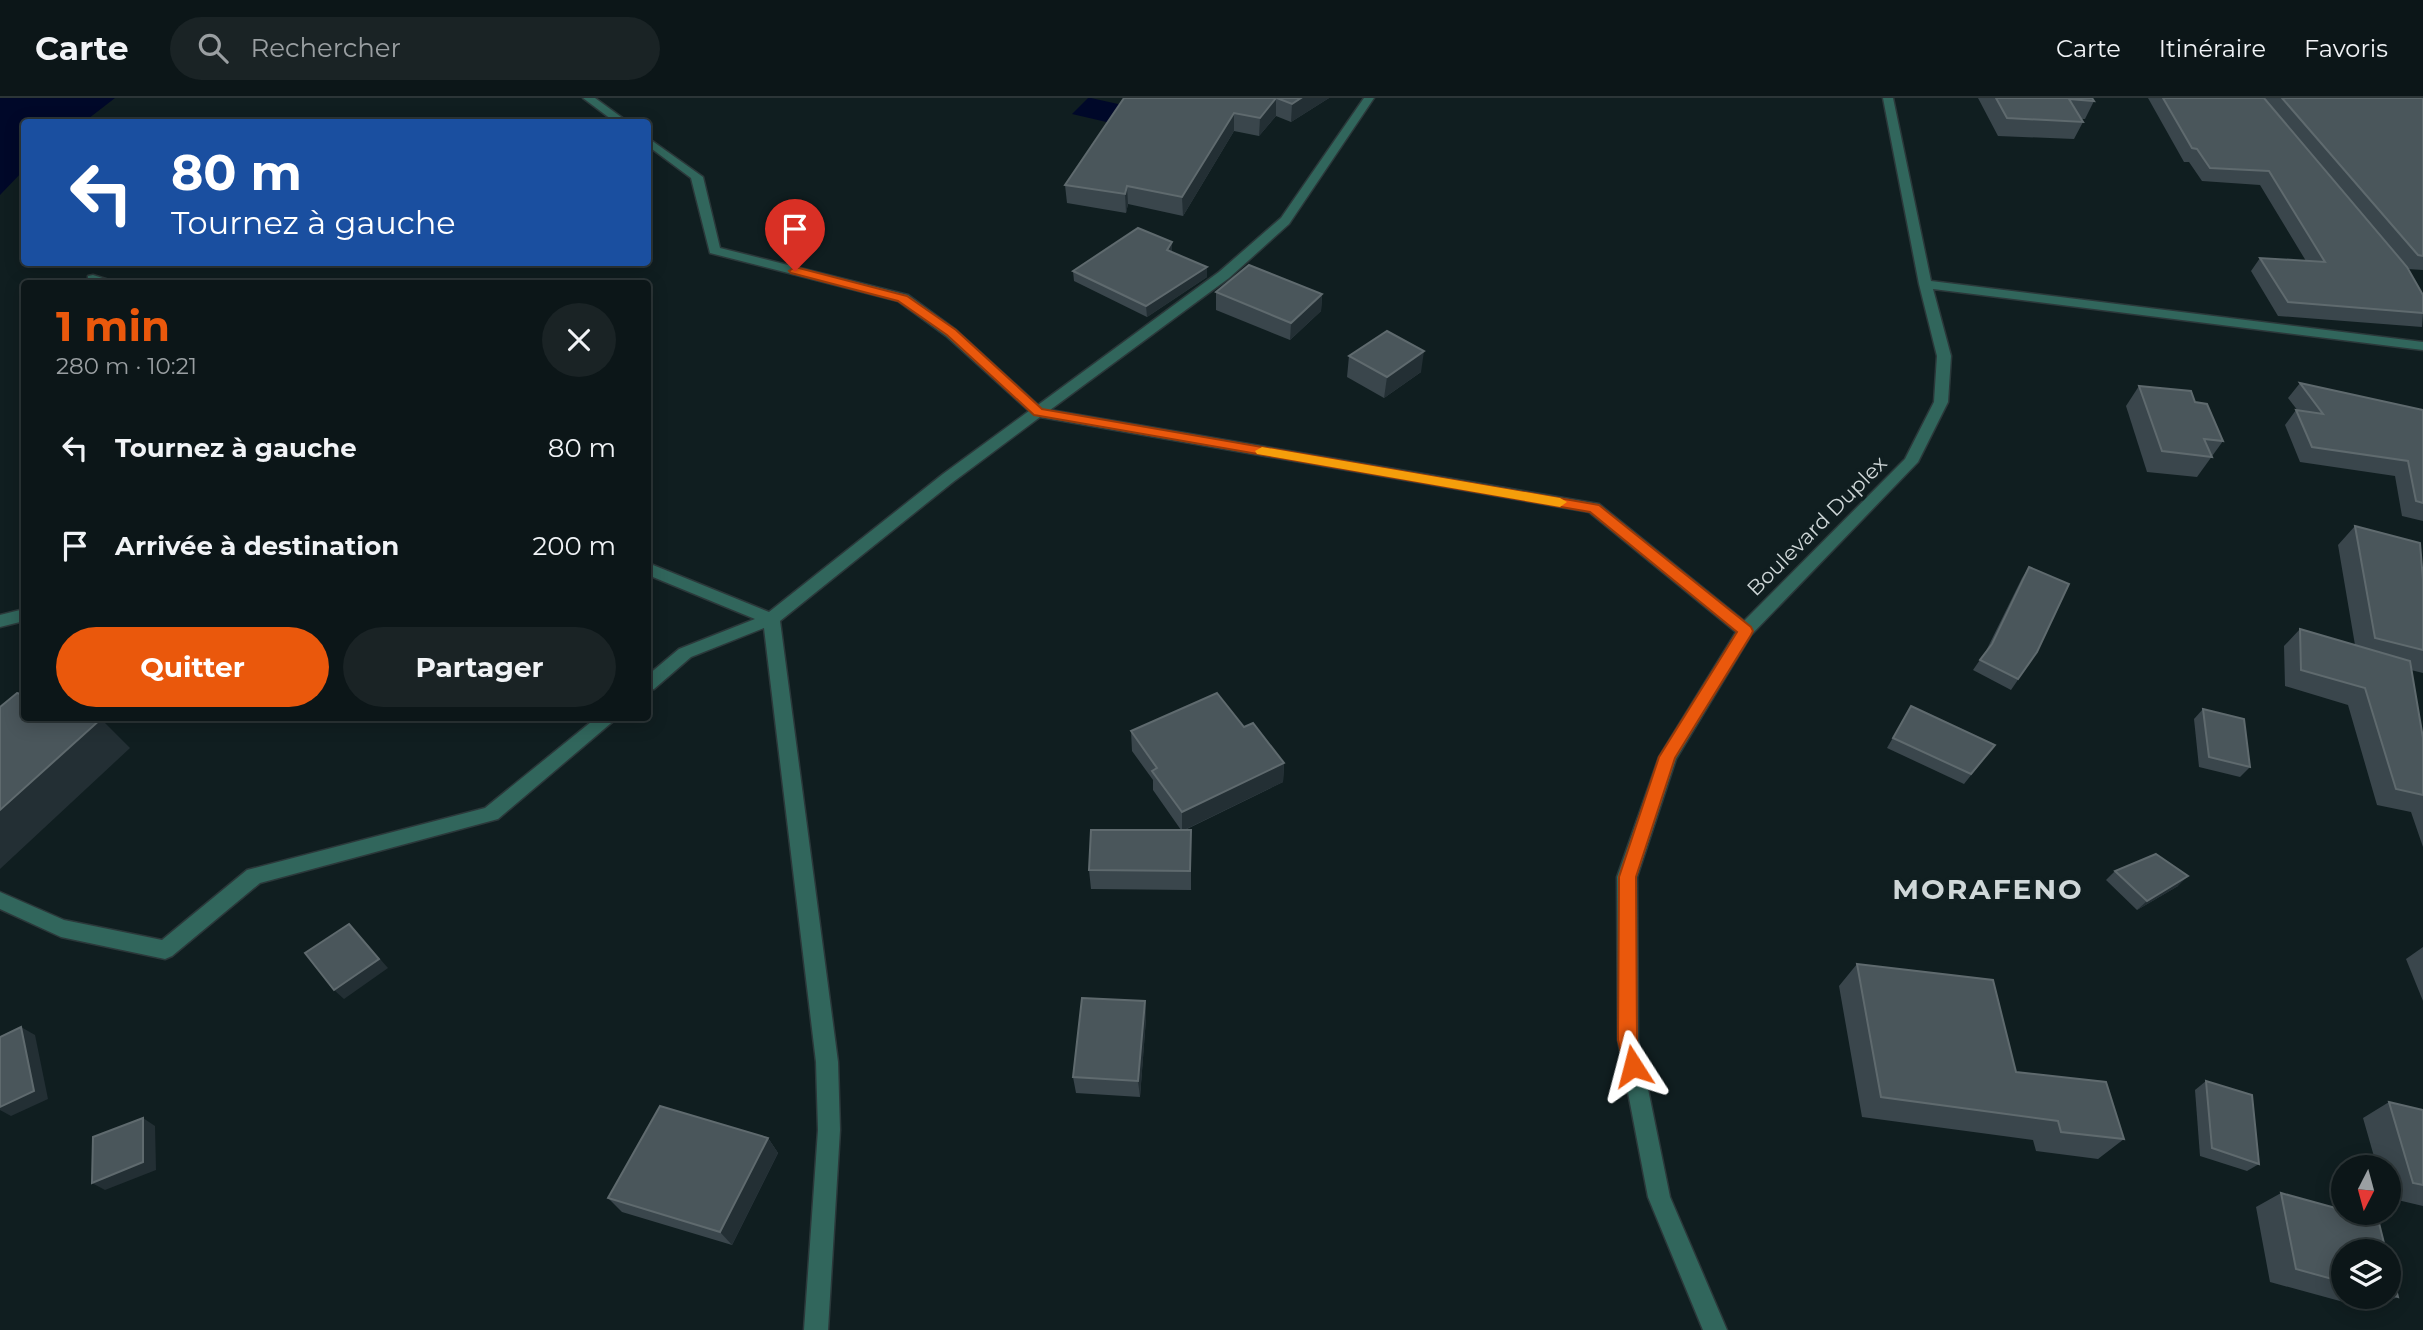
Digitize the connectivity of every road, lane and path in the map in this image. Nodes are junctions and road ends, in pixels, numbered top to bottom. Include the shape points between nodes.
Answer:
1 (588, 98) edge
2 (1370, 98) edge
3 (1888, 98) edge
4 (618, 119) edge
5 (651, 143) edge
6 (1925, 284) junction
7 (2423, 346) edge
8 (1038, 412) junction
9 (651, 570) edge
10 (21, 616) edge
11 (771, 619) junction
12 (0, 621) edge
13 (1745, 631) junction
14 (651, 681) edge
15 (604, 721) edge
16 (0, 900) edge
17 (816, 1330) edge
18 (1715, 1330) edge

1 - 4 street
2 - 8 street via 1285,220 1224,275
3 - 6 street, Boulevard Duplex
5 - 8 street via 697,177 714,250 903,298 951,333
6 - 7 street
6 - 13 street, Boulevard Duplex via 1944,356 1941,402 1911,463
8 - 11 street
8 - 13 street via 1594,508
9 - 11 street
10 - 12 street
11 - 14 street via 685,653
11 - 17 street via 827,1062 830,1130
13 - 18 street, Boulevard Duplex via 1668,757 1628,877 1628,1040 1659,1197
15 - 16 street via 491,814 254,876 164,950 61,928

